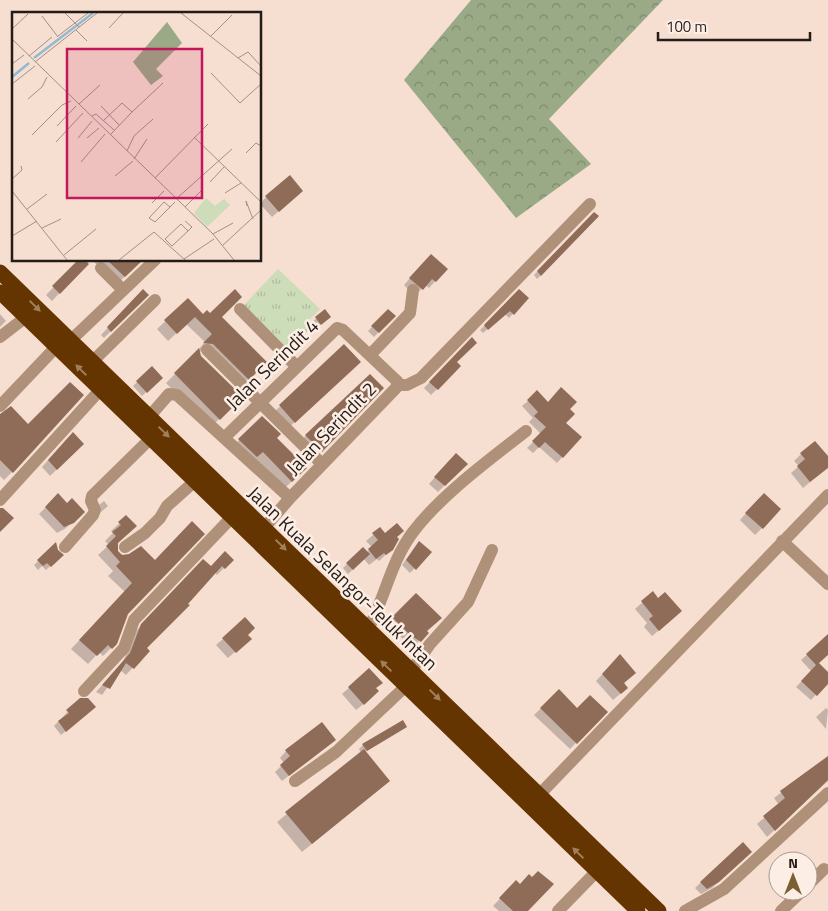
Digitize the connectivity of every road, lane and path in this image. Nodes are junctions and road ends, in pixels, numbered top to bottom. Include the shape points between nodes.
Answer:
1 (590, 204) dead end
2 (154, 261) edge
3 (101, 268) dead end
4 (0, 272) edge
5 (123, 290) junction
6 (413, 290) dead end
7 (0, 292) edge
8 (155, 300) dead end
9 (240, 310) dead end
10 (26, 317) junction
11 (0, 337) edge
12 (64, 344) junction
13 (207, 350) dead end
14 (370, 355) junction
15 (92, 362) junction
16 (297, 367) junction
17 (398, 385) junction
18 (101, 390) junction
19 (260, 402) junction
20 (0, 406) edge
21 (148, 417) junction
22 (526, 430) dead end
23 (151, 438) junction
24 (224, 438) junction
25 (322, 464) junction
26 (195, 481) junction
27 (828, 495) edge
28 (290, 498) junction
29 (0, 500) edge
30 (232, 517) junction
31 (264, 528) junction
32 (782, 541) junction
33 (64, 547) dead end
34 (125, 547) dead end
35 (492, 550) dead end
36 (828, 584) edge
37 (368, 629) junction
38 (411, 671) junction
39 (406, 686) junction
40 (84, 692) dead end
41 (295, 781) dead end
42 (828, 793) edge
43 (539, 796) junction
44 (824, 869) dead end
45 (597, 871) junction
46 (818, 875) edge
47 (792, 901) edge
48 (558, 911) edge
49 (638, 911) edge
50 (659, 911) edge
51 (685, 911) edge
52 (781, 911) edge

1 - 17 street via 421,378 407,385
2 - 5 street
3 - 5 street
4 -> 12 highway, Jalan Kuala Selangor-Teluk Intan
5 - 12 street
6 - 14 street via 410,313
7 - 10 highway, Jalan Kuala Selangor-Teluk Intan
8 - 15 street
9 - 16 street
10 - 11 street
10 - 12 highway, Jalan Kuala Selangor-Teluk Intan
12 - 15 highway, Jalan Kuala Selangor-Teluk Intan
18 -> 12 highway, Jalan Kuala Selangor-Teluk Intan
12 - 20 street
13 - 19 street
14 - 16 street, Jalan Serindit 4 via 338,328
14 - 17 street, Jalan Serindit 2
15 - 21 highway, Jalan Kuala Selangor-Teluk Intan
16 - 19 street, Jalan Serindit 4
17 - 25 street, Jalan Serindit 2
18 - 23 highway, Jalan Kuala Selangor-Teluk Intan
18 - 29 street
19 - 24 street, Jalan Serindit 4
19 - 25 street
21 - 24 street via 166,396 174,394
21 -> 31 highway, Jalan Kuala Selangor-Teluk Intan
22 - 37 street via 478,468 413,532
23 - 26 highway, Jalan Kuala Selangor-Teluk Intan
23 - 33 street via 92,496 93,515
24 - 28 street
25 - 28 street, Jalan Serindit 2
26 - 30 highway, Jalan Kuala Selangor-Teluk Intan
26 - 34 street via 166,506 160,518 145,533
27 - 32 street
28 - 31 street, Jalan Serindit 2
39 -> 30 highway, Jalan Kuala Selangor-Teluk Intan
30 - 40 street via 134,620 124,648
31 -> 37 highway, Jalan Kuala Selangor-Teluk Intan
32 - 36 street
32 - 43 street
35 - 38 street via 468,602 430,644
37 - 38 highway, Jalan Kuala Selangor-Teluk Intan
38 -> 43 highway, Jalan Kuala Selangor-Teluk Intan
39 - 41 street via 336,752
45 -> 39 highway, Jalan Kuala Selangor-Teluk Intan
42 - 51 street via 724,889
43 - 50 highway, Jalan Kuala Selangor-Teluk Intan
44 - 46 street
45 - 48 street
45 - 49 highway, Jalan Kuala Selangor-Teluk Intan
47 - 52 street

